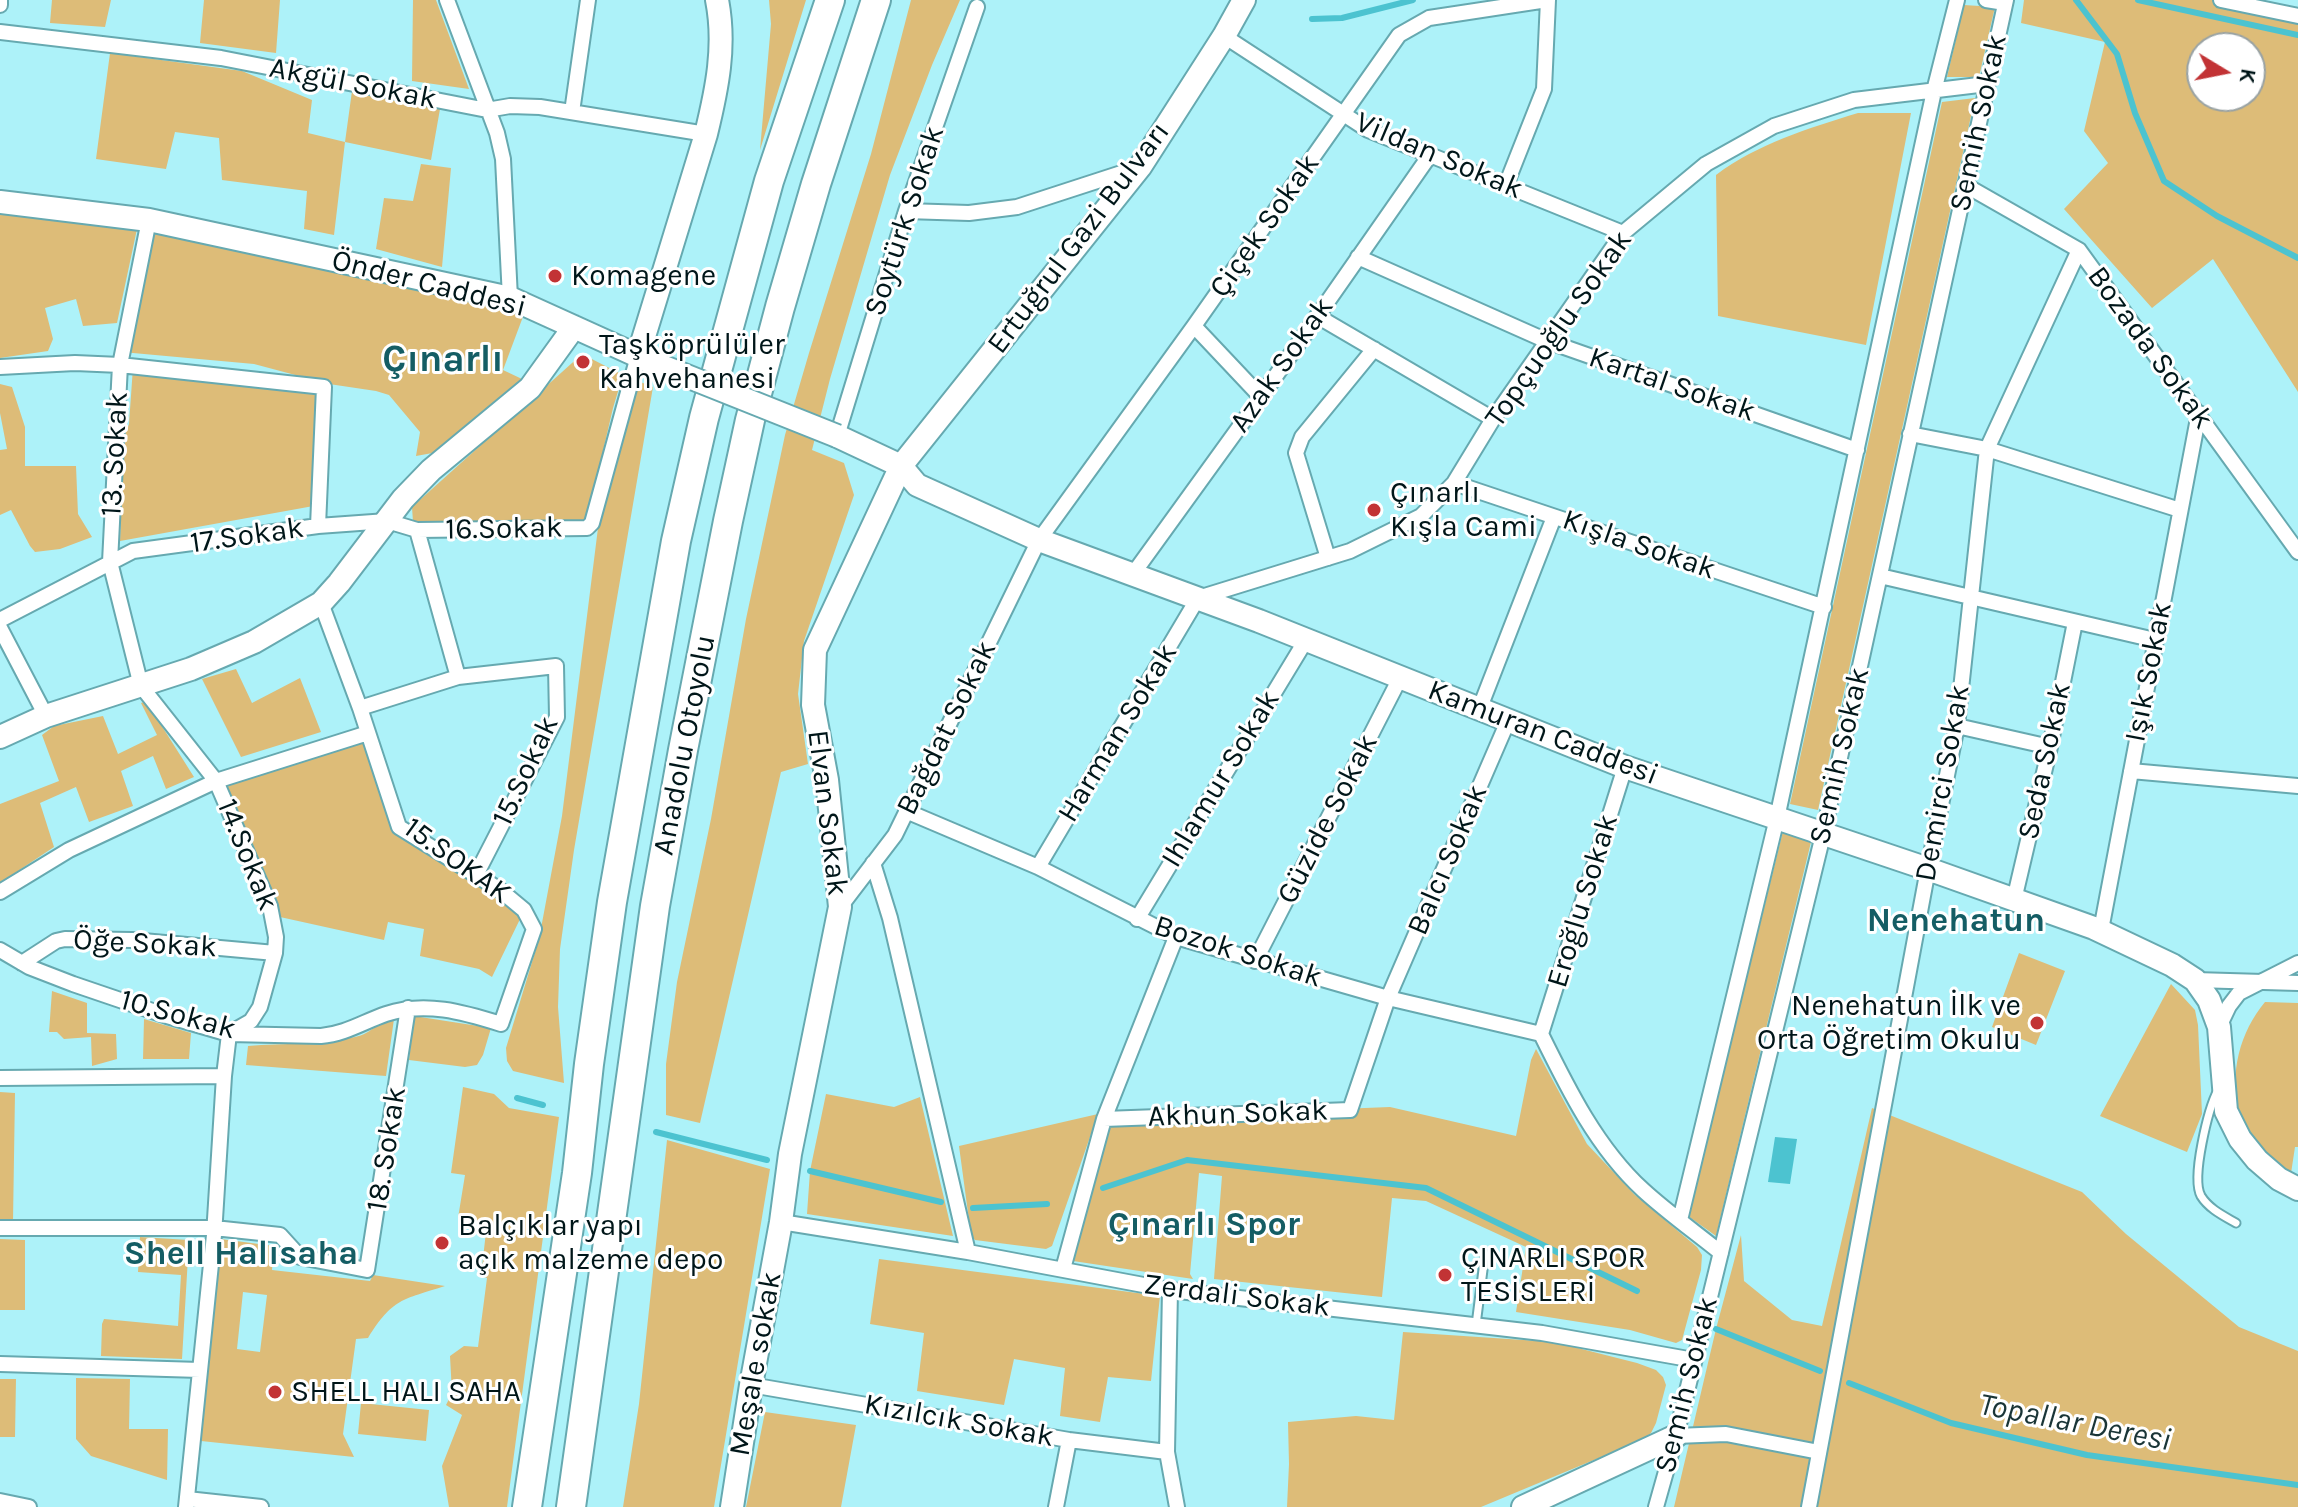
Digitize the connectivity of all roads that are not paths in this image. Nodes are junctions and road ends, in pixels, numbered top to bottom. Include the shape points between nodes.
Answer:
1 (447, 0) edge
2 (588, 0) edge
3 (717, 0) edge
4 (830, 0) edge
5 (876, 0) edge
6 (1244, 0) edge
7 (1548, 0) edge
8 (1957, 0) edge
9 (1987, 0) edge
10 (2221, 0) edge
11 (2005, 1) edge
12 (977, 7) dead end
13 (2298, 16) edge
14 (0, 32) edge
15 (1224, 36) junction
16 (1987, 84) junction
17 (1934, 91) junction
18 (487, 110) junction
19 (572, 112) junction
20 (1344, 114) junction
21 (706, 134) junction
22 (1430, 155) junction
23 (1140, 167) junction
24 (1506, 185) junction
25 (1965, 185) junction
26 (0, 202) edge
27 (906, 211) junction
28 (149, 220) junction
29 (1623, 233) junction
30 (2079, 250) junction
31 (1358, 257) junction
32 (510, 298) junction
33 (1317, 316) junction
34 (1194, 326) junction
35 (574, 327) junction
36 (1547, 341) junction
37 (1374, 349) junction
38 (644, 359) junction
39 (120, 365) junction
40 (0, 367) edge
41 (1261, 397) junction
42 (2199, 413) junction
43 (1493, 419) junction
44 (1910, 434) junction
45 (837, 436) junction
46 (1987, 449) junction
47 (1857, 450) junction
48 (901, 466) junction
49 (1454, 483) junction
50 (2180, 510) junction
51 (1554, 517) junction
52 (387, 521) junction
53 (318, 526) junction
54 (417, 530) junction
55 (1039, 540) junction
56 (2298, 552) edge
57 (1328, 558) junction
58 (110, 562) junction
59 (1133, 574) junction
60 (1880, 576) junction
61 (1971, 597) junction
62 (1198, 598) junction
63 (321, 603) junction
64 (1824, 607) junction
65 (0, 620) edge
66 (2075, 622) junction
67 (0, 628) edge
68 (1306, 640) junction
69 (2155, 640) junction
70 (458, 677) junction
71 (1400, 678) junction
72 (141, 686) junction
73 (360, 708) junction
74 (1479, 710) junction
75 (46, 716) junction
76 (1508, 721) junction
77 (1957, 726) junction
78 (368, 733) junction
79 (0, 737) edge
80 (2050, 747) junction
81 (1625, 767) junction
82 (2131, 771) junction
83 (216, 781) junction
84 (2298, 786) edge
85 (906, 811) junction
86 (1777, 818) junction
87 (1823, 835) junction
88 (873, 863) junction
89 (1038, 867) junction
90 (1928, 869) junction
91 (476, 875) junction
92 (0, 892) edge
93 (2014, 900) junction
94 (840, 907) junction
95 (1137, 919) junction
96 (2101, 930) junction
97 (1176, 937) junction
98 (0, 950) edge
99 (275, 953) junction
100 (1255, 961) junction
101 (22, 963) junction
102 (2298, 963) edge
103 (2195, 980) junction
104 (2262, 982) junction
105 (2298, 983) edge
106 (1388, 998) junction
107 (408, 1008) junction
108 (501, 1024) joint
109 (2219, 1027) junction
110 (229, 1034) junction
111 (1541, 1034) junction
112 (224, 1076) junction
113 (0, 1078) edge
114 (2222, 1081) junction
115 (1104, 1119) junction
116 (2298, 1189) edge
117 (612, 1203) junction
118 (1680, 1220) junction
119 (781, 1222) junction
120 (2236, 1223) dead end
121 (0, 1228) edge
122 (214, 1228) junction
123 (968, 1252) junction
124 (1721, 1253) junction
125 (1485, 1254) dead end
126 (1063, 1269) junction
127 (1170, 1290) junction
128 (1476, 1325) junction
129 (1694, 1360) junction
130 (0, 1364) edge
131 (200, 1370) junction
132 (751, 1385) junction
133 (1676, 1436) junction
134 (1069, 1440) junction
135 (1167, 1452) junction
136 (1819, 1452) junction
137 (0, 1501) edge
138 (187, 1503) edge
139 (29, 1507) edge
140 (261, 1507) edge
141 (527, 1507) edge
142 (571, 1507) edge
143 (588, 1507) edge
144 (732, 1507) edge
145 (1056, 1507) edge
146 (1177, 1507) edge
147 (1523, 1507) edge
148 (1656, 1507) edge
149 (1809, 1507) edge

1 - 18 street
2 - 19 street
3 - 21 street via 721,58
4 - 141 highway, Anadolu Otoyolu via 769,181 676,541 612,902
5 - 117 highway, Anadolu Otoyolu via 816,184 750,420 655,906
6 - 15 street, Ertuğrul Gazi Bulvarı
7 - 20 street, Çiçek Sokak via 1429,18 1399,35
7 - 24 street via 1544,89
8 - 17 street, Semih Sokak
9 - 11 street
10 - 13 street
11 - 16 street, Semih Sokak
12 - 27 street, Soytürk Sokak
14 - 18 street, Akgül Sokak via 221,58
15 - 20 street, Vildan Sokak
15 - 23 street, Ertuğrul Gazi Bulvarı
16 - 17 street, Topçuoğlu Sokak
16 - 25 street, Semih Sokak
17 - 29 street, Topçuoğlu Sokak via 1854,100 1774,126 1706,164
17 - 47 street, Semih Sokak
18 - 19 street, Akgül Sokak via 527,106
18 - 32 street via 503,159
19 - 21 street, Akgül Sokak
20 - 22 street, Vildan Sokak via 1368,130
20 - 34 street, Çiçek Sokak
21 - 38 street
22 - 24 street, Vildan Sokak
22 - 31 street, Azak Sokak
23 - 27 street via 1017,207 969,213
23 - 48 street, Ertuğrul Gazi Bulvarı
24 - 29 street, Vildan Sokak
25 - 30 street, Bozada Sokak
25 - 44 street, Semih Sokak
26 - 28 street, Önder Caddesi
27 - 45 street, Soytürk Sokak
28 - 32 street, Önder Caddesi
28 - 39 street, 13. Sokak
29 - 36 street, Topçuoğlu Sokak
30 - 42 street, Bozada Sokak
30 - 46 street, Demirci Sokak
31 - 33 street, Azak Sokak
31 - 36 street, Kartal Sokak
32 - 35 street, Önder Caddesi
33 - 37 street
33 - 41 street, Azak Sokak
34 - 41 street
34 - 55 street, Çiçek Sokak
35 - 38 street, Önder Caddesi
35 - 52 street via 530,388 431,470
36 - 43 street, Topçuoğlu Sokak
36 - 47 street, Kartal Sokak
37 - 43 street
37 - 57 street via 1302,437 1296,453
38 - 45 street, Önder Caddesi, bridge
38 - 54 street, 16.Sokak via 587,528
39 - 40 street
39 - 53 street via 324,387
39 - 58 street, 13. Sokak
41 - 59 street, Azak Sokak
42 - 50 street, Işık Sokak
42 - 56 street, Bozada Sokak
43 - 49 street, Topçuoğlu Sokak
44 - 46 street
44 - 60 street, Semih Sokak
45 - 48 street, Önder Caddesi
46 - 50 street
46 - 61 street, Demirci Sokak
47 - 64 street, Semih Sokak
48 - 55 street, Kamuran Caddesi via 917,485
48 - 94 street, Elvan Sokak via 815,650 813,705
49 - 51 street, Kışla Sokak
49 - 57 street, Topçuoğlu Sokak via 1421,516
50 - 69 street, Işık Sokak
51 - 64 street, Kışla Sokak
51 - 74 street
52 - 53 street, 17.Sokak
52 - 54 street, 16.Sokak
52 - 63 street
53 - 58 street, 17.Sokak via 133,551
54 - 70 street
55 - 59 street, Kamuran Caddesi
55 - 85 street, Bağdat Sokak
57 - 62 street, Topçuoğlu Sokak
58 - 65 street, 17.Sokak
58 - 72 street, 13. Sokak
59 - 62 street, Kamuran Caddesi
60 - 61 street
60 - 87 street, Semih Sokak
61 - 66 street
61 - 77 street, Demirci Sokak
62 - 68 street, Kamuran Caddesi
62 - 89 street, Harman Sokak
63 - 72 street via 254,642
63 - 73 street, 15.SOKAK
64 - 86 street, Semih Sokak
66 - 69 street
66 - 80 street, Seda Sokak
67 - 75 street
68 - 71 street, Kamuran Caddesi
68 - 95 street, Ihlamur Sokak
69 - 82 street, Işık Sokak
70 - 73 street, 15.Sokak
70 - 91 street, 15.Sokak via 556,666 557,717
71 - 74 street, Kamuran Caddesi
71 - 100 street, Güzide Sokak
72 - 75 street
72 - 83 street, 14.Sokak
73 - 78 street, 15.SOKAK
74 - 76 street, Kamuran Caddesi
75 - 79 street
76 - 81 street, Kamuran Caddesi
76 - 106 street, Balcı Sokak
77 - 80 street
77 - 90 street, Demirci Sokak
78 - 83 street
78 - 91 street, 15.SOKAK via 399,827
80 - 93 street, Seda Sokak
81 - 86 street, Kamuran Caddesi
81 - 111 street, Eroğlu Sokak
82 - 84 street
82 - 96 street, Işık Sokak
83 - 92 street via 69,850
83 - 99 street, 14.Sokak via 270,906
85 - 88 street, Bağdat Sokak
85 - 89 street, Bozok Sokak
86 - 87 street, Kamuran Caddesi
86 - 118 street, Semih Sokak
87 - 90 street, Kamuran Caddesi
87 - 124 street, Semih Sokak
88 - 94 street, Bağdat Sokak
88 - 123 street
89 - 95 street, Bozok Sokak
90 - 93 street, Kamuran Caddesi
90 - 136 street, Demirci Sokak
91 - 108 street, 15.SOKAK via 524,910 534,929
93 - 96 street, Kamuran Caddesi
94 - 119 street, Elvan Sokak
95 - 97 street, Bozok Sokak
96 - 103 street, Kamuran Caddesi
97 - 100 street, Bozok Sokak
97 - 115 street, Akhun Sokak
98 - 101 street, 10.Sokak
99 - 101 street, Öğe Sokak via 65,939
99 - 110 street, 14.Sokak via 260,1007 251,1021
100 - 106 street, Bozok Sokak
101 - 110 street, 10.Sokak
102 - 104 street
103 - 104 street, Kamuran Caddesi
103 - 109 street, Kamuran Caddesi
104 - 105 street, Kamuran Caddesi
104 - 109 street via 2239,993
106 - 111 street, Bozok Sokak
106 - 115 street, Akhun Sokak via 1350,1110
107 - 108 street, 10.Sokak via 433,1007
107 - 110 street, 10.Sokak via 336,1035
107 - 122 street, 18. Sokak via 367,1270 300,1257 280,1235
109 - 114 street, Kamuran Caddesi
110 - 112 street
111 - 118 street via 1600,1141 1641,1188
112 - 113 street
112 - 122 street
114 - 116 street, Kamuran Caddesi via 2226,1111 2240,1139 2268,1170
114 - 120 lane via 2213,1099 2197,1179 2210,1207
115 - 126 street, Akhun Sokak
117 - 142 highway, Anadolu Otoyolu
117 - 143 highway via 600,1412
118 - 124 street
119 - 123 street, Zerdali Sokak
119 - 132 street, Meşale sokak
121 - 122 street
122 - 131 street
123 - 126 street, Zerdali Sokak
124 - 129 street, Semih Sokak
125 - 128 lane
126 - 127 street, Zerdali Sokak
127 - 128 street, Zerdali Sokak
127 - 135 street
128 - 129 street, Zerdali Sokak
129 - 133 street, Semih Sokak
130 - 131 street
131 - 138 street
132 - 134 street, Kızılcık Sokak
132 - 144 street, Meşale sokak
133 - 136 street via 1726,1434
133 - 147 street
133 - 148 street, Semih Sokak
134 - 135 street, Kızılcık Sokak
134 - 145 street
135 - 146 street
136 - 149 street, Demirci Sokak
137 - 139 street
138 - 140 street

